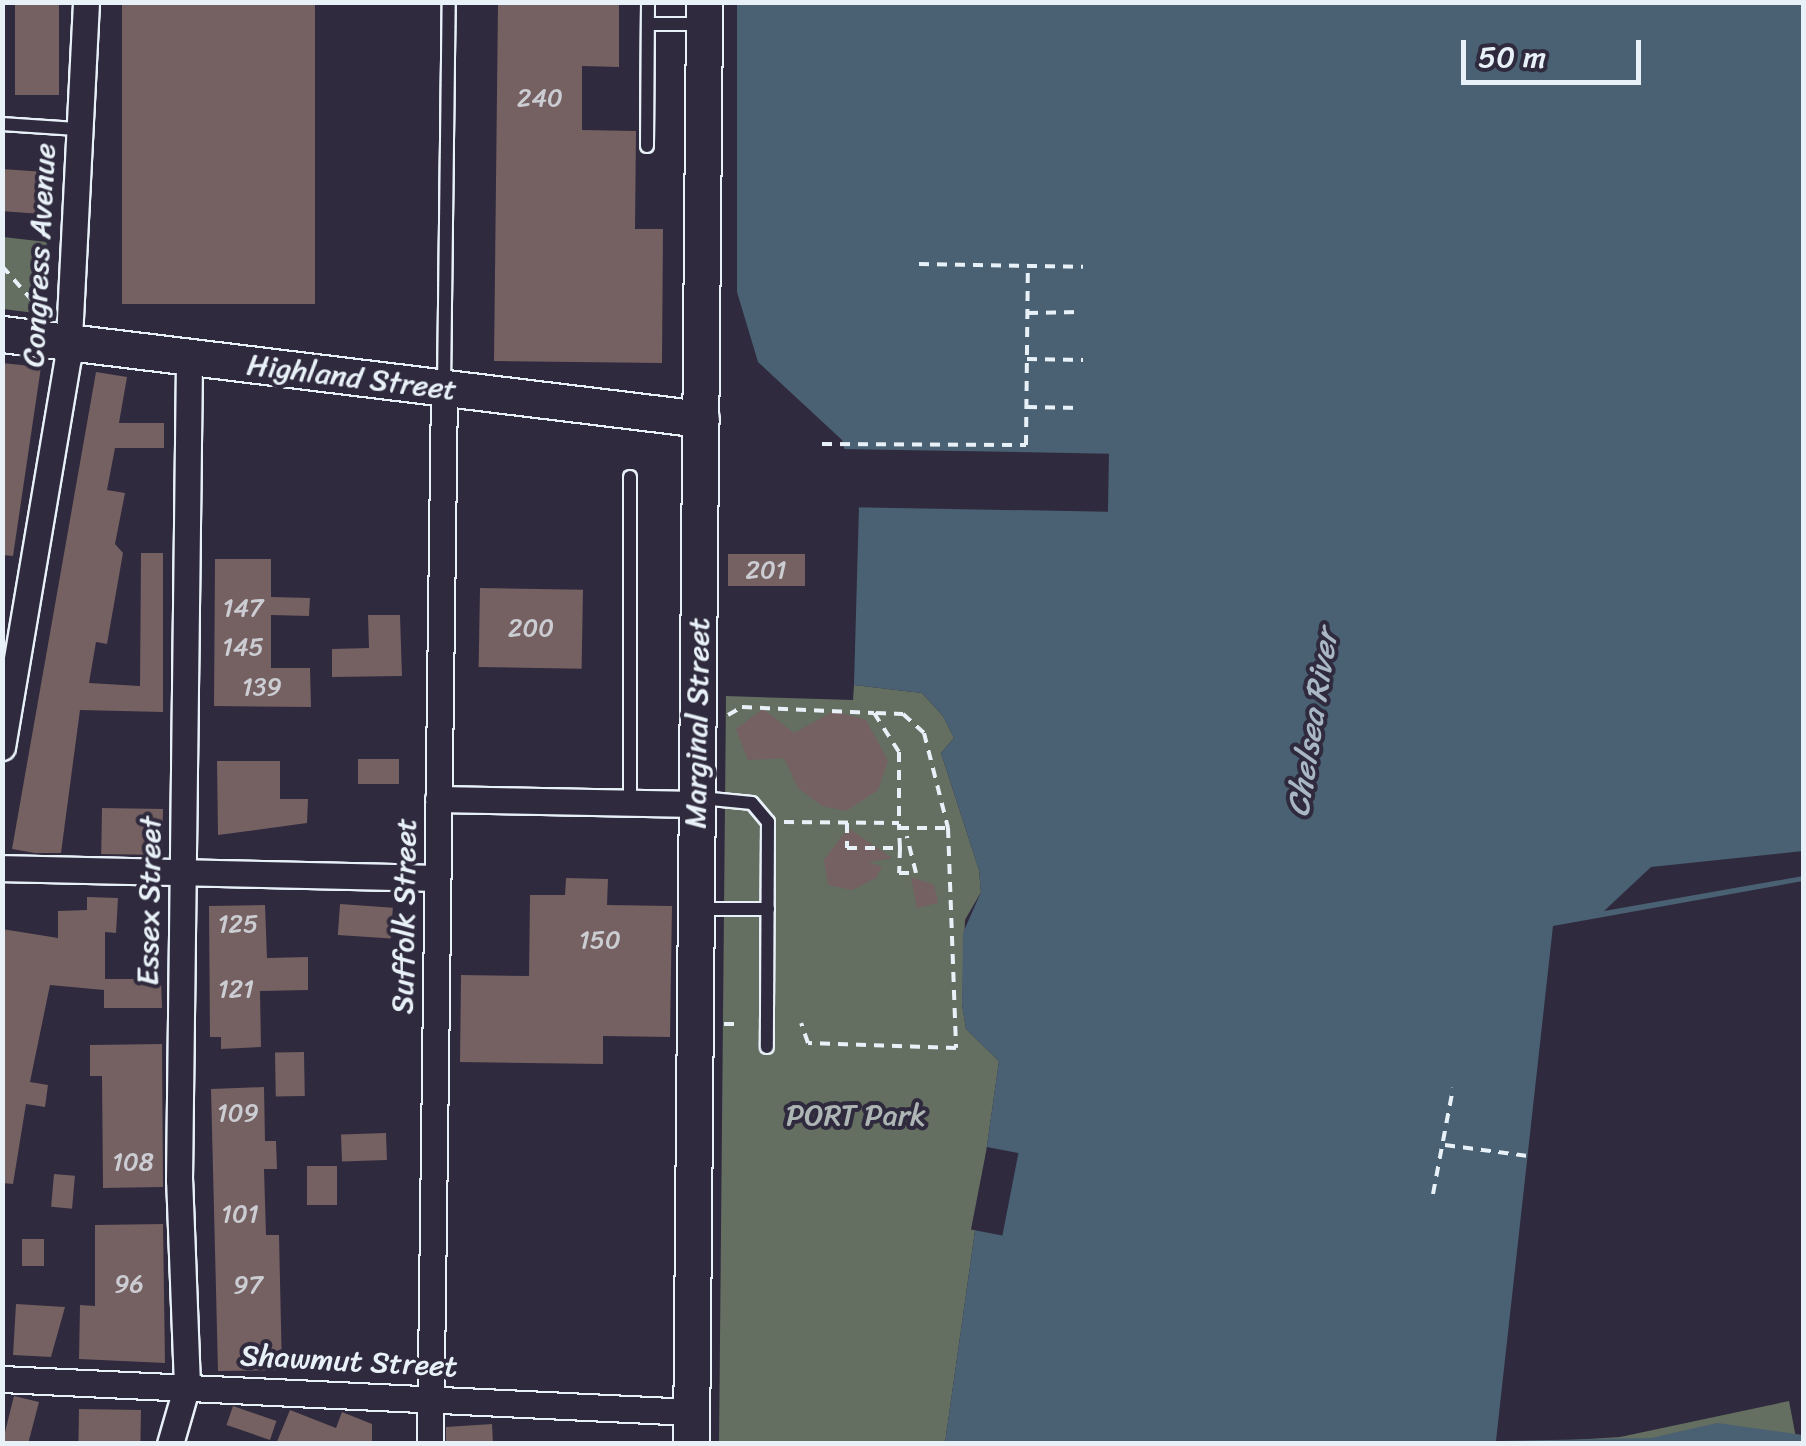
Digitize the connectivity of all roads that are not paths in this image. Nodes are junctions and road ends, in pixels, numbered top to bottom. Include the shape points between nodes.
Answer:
1 (86, 2) edge
2 (449, 2) edge
3 (648, 2) edge
4 (704, 13) edge
5 (648, 24) junction
6 (2, 124) edge
7 (78, 128) junction
8 (647, 146) dead end
9 (2, 334) edge
10 (70, 342) junction
11 (189, 357) junction
12 (444, 388) junction
13 (701, 418) junction
14 (630, 478) dead end
15 (2, 746) edge
16 (438, 799) junction
17 (696, 801) junction
18 (630, 802) junction
19 (2, 868) edge
20 (182, 874) junction
21 (437, 878) junction
22 (695, 909) junction
23 (768, 909) junction
24 (767, 1047) dead end
25 (2, 1379) edge
26 (187, 1385) junction
27 (431, 1397) junction
28 (691, 1428) edge
29 (170, 1444) edge
30 (430, 1444) edge

1 - 7 street, Congress Avenue
2 - 12 lane
3 - 5 lane
4 - 5 lane
4 - 13 main road, Marginal Street
5 - 8 lane
6 - 7 lane
7 - 10 street, Congress Avenue
9 - 10 main road, Highland Street
10 - 11 main road, Highland Street
10 - 15 street, Congress Avenue
11 - 12 main road, Highland Street
11 - 20 street, Essex Street
12 - 13 main road, Highland Street
12 - 16 street, Suffolk Street
13 - 17 main road, Marginal Street
14 - 18 lane
16 - 18 street
16 - 21 street, Suffolk Street
17 - 18 street
17 - 22 main road, Marginal Street
17 - 23 lane via 752,803 768,822
19 - 20 street
20 - 21 street
20 - 26 street, Essex Street
21 - 27 street, Suffolk Street
22 - 23 lane
22 - 28 main road, Marginal Street
23 - 24 lane
25 - 26 street, Shawmut Street
26 - 27 street, Shawmut Street
26 - 29 street, Essex Street
27 - 28 street, Shawmut Street
27 - 30 street, Suffolk Street

